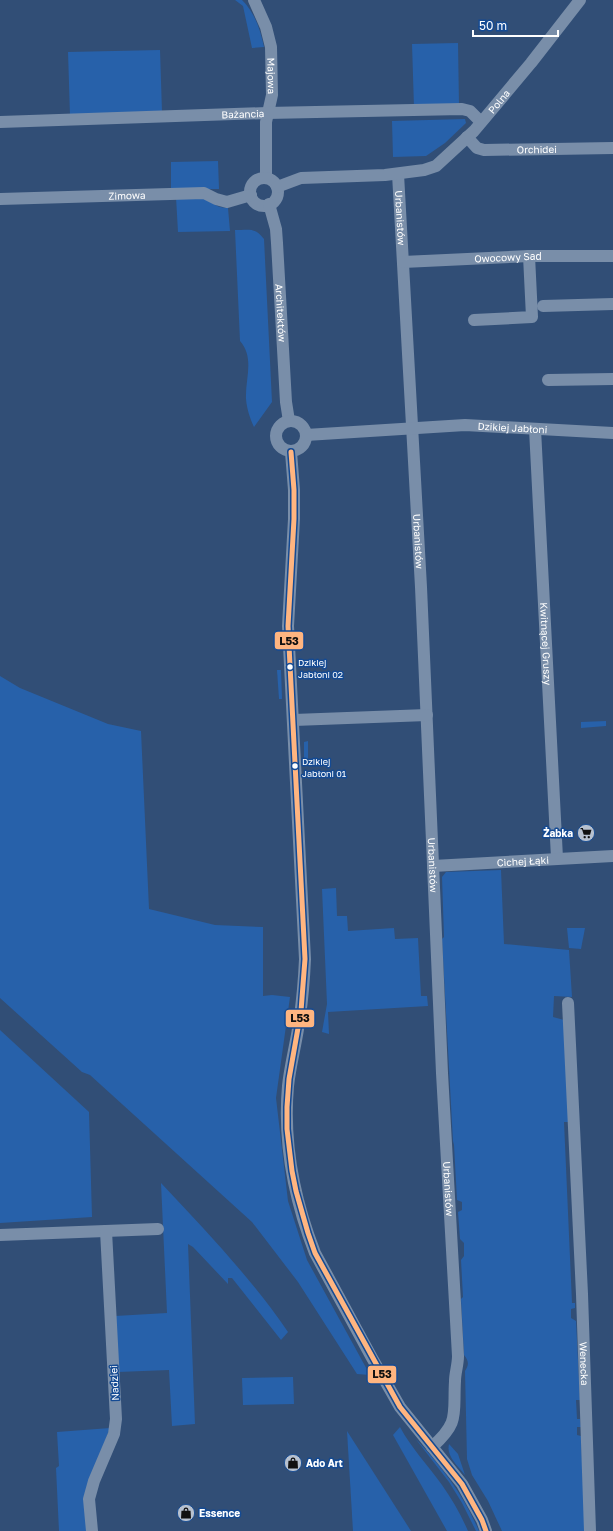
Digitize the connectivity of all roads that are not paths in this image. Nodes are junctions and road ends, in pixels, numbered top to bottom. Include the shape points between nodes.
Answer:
1 (254, 0) edge
2 (580, 0) edge
3 (268, 113) junction
4 (0, 122) edge
5 (481, 122) junction
6 (467, 137) junction
7 (613, 148) edge
8 (398, 174) junction
9 (266, 178) junction
10 (277, 187) junction
11 (251, 195) junction
12 (0, 199) edge
13 (270, 204) junction
14 (528, 256) junction
15 (613, 256) edge
16 (403, 262) junction
17 (613, 304) edge
18 (543, 306) dead end
19 (474, 320) dead end
20 (613, 379) edge
21 (548, 380) dead end
22 (289, 421) junction
23 (412, 428) junction
24 (535, 429) junction
25 (613, 433) edge
26 (306, 435) junction
27 (291, 452) junction
28 (427, 715) junction
29 (294, 720) junction
30 (613, 856) edge
31 (557, 858) junction
32 (433, 866) junction
33 (568, 1003) dead end
34 (158, 1229) dead end
35 (106, 1231) junction
36 (0, 1235) edge
37 (432, 1447) junction
38 (92, 1531) edge
39 (486, 1531) edge
40 (590, 1531) edge

1 - 3 street, Majowa via 266,27 271,47 272,95
2 - 5 street, Polna
3 - 4 street, Bażancia
3 - 5 street, Bażancia via 462,109 470,111
3 - 9 street, Majowa
5 - 6 street, Polna
6 - 7 street, Orchidei via 482,150
6 - 8 street, Polna via 436,166
8 - 10 street via 301,178
8 - 16 street, Urbanistów
9 - 10 street
9 - 11 street via 255,182 251,188
10 - 13 street via 278,194
11 - 12 street, Zimowa via 227,202 204,193
11 - 13 street via 256,203
13 - 22 street, Architektów via 276,229
14 - 15 street, Owocowy Sad
14 - 16 street, Owocowy Sad
14 - 19 street via 532,318
16 - 23 street, Urbanistów
17 - 18 street
20 - 21 street
22 - 26 street via 302,426
22 - 27 street via 279,427 276,438 281,448
23 - 24 street, Dzikiej Jabłoni via 465,425
23 - 26 street, Dzikiej Jabłoni
23 - 28 street, Urbanistów
24 - 25 street, Dzikiej Jabłoni
24 - 31 street, Kwitnącej Gruszy
26 - 27 street via 304,445
27 - 29 street via 294,519 288,626
28 - 29 street
28 - 32 street, Urbanistów
29 - 37 street via 305,959 302,1000 287,1105 288,1147 294,1187 315,1253 335,1291 400,1407
30 - 31 street, Cichej Łąki
31 - 32 street, Cichej Łąki
32 - 37 street, Urbanistów via 458,1356 452,1424
33 - 40 street, Wenecka
34 - 35 street
35 - 36 street
35 - 38 street, Nadziei via 116,1419 114,1434 89,1499
37 - 39 street via 462,1484

